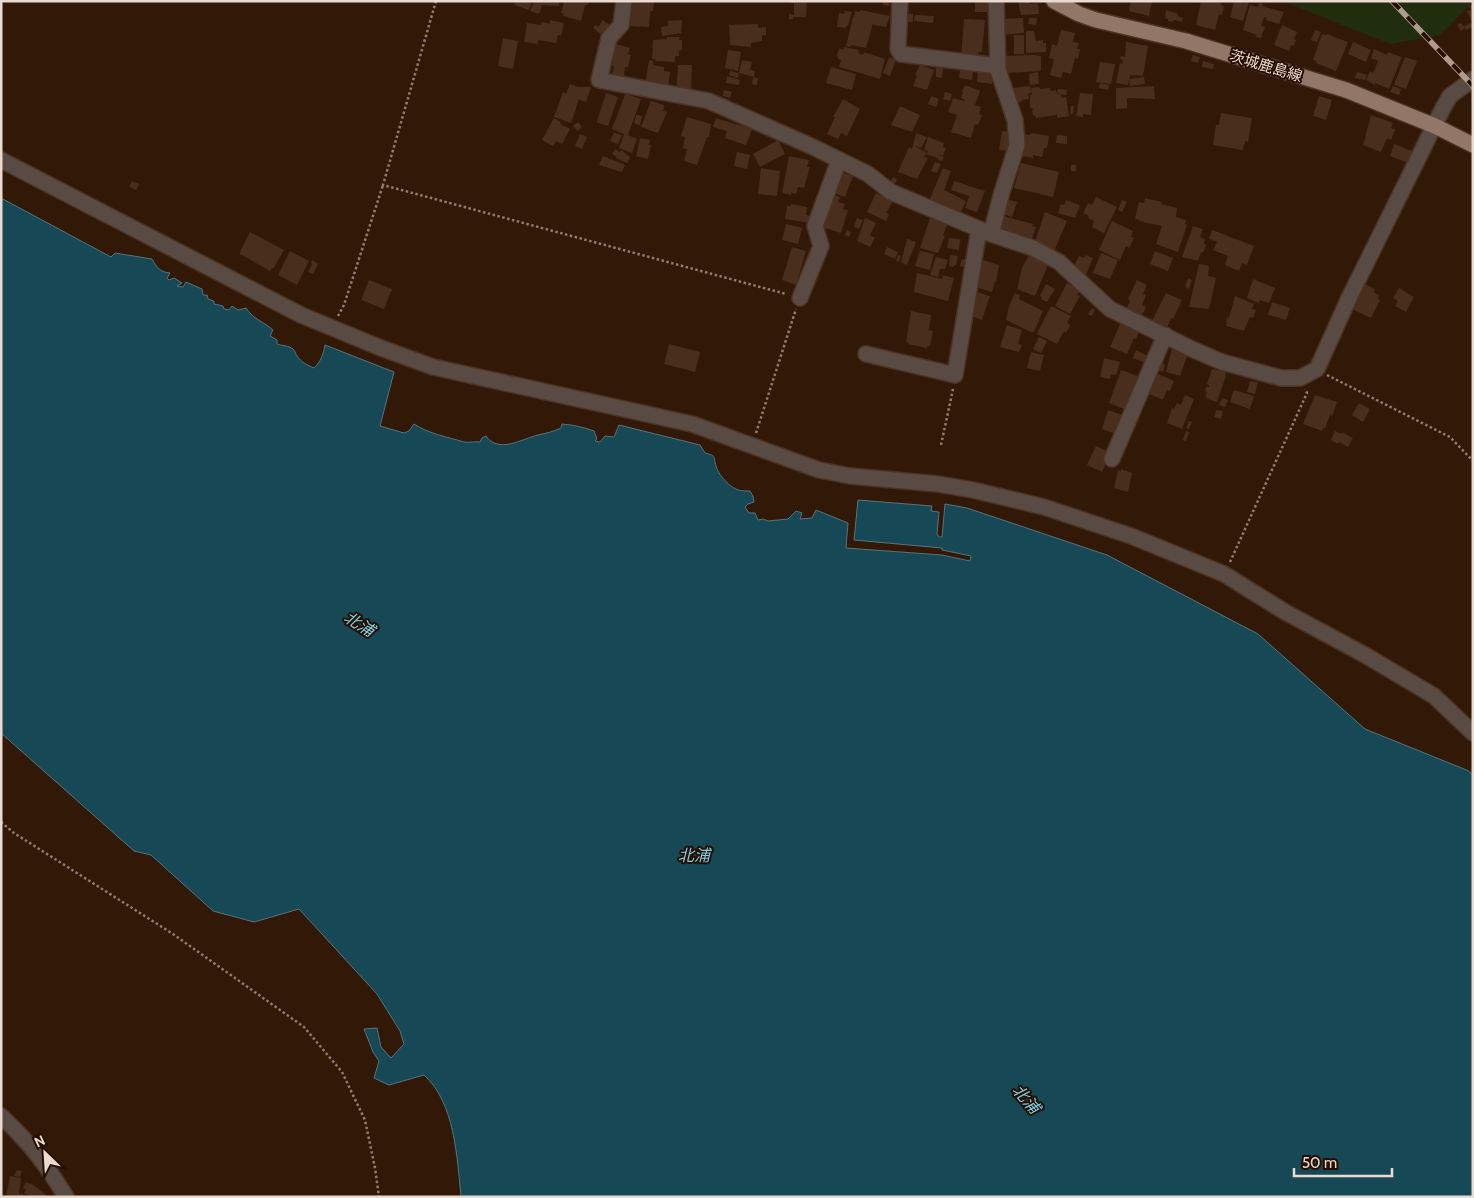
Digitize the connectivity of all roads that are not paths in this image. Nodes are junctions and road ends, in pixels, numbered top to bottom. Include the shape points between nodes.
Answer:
1 (624, 1) edge
2 (900, 1) edge
3 (996, 1) edge
4 (1054, 1) edge
5 (998, 66) junction
6 (1473, 80) edge
7 (1435, 126) junction
8 (1473, 145) edge
9 (1, 160) edge
10 (840, 160) junction
11 (985, 232) junction
12 (800, 298) road end
13 (1165, 335) junction
14 (866, 354) dead end
15 (1112, 459) dead end
16 (1473, 733) edge
17 (1, 1116) edge
18 (66, 1197) edge

1 - 10 street via 621,25 608,38 599,80 709,102
2 - 5 street via 898,49 901,54
3 - 5 street
4 - 7 main road, 茨城鹿島線 via 1096,20 1186,41 1346,90
5 - 11 street via 1015,120 1017,145
6 - 7 street via 1450,96
7 - 8 main road, 茨城鹿島線
7 - 13 street via 1317,369 1300,378 1281,378 1222,362
9 - 16 street via 301,315 380,348 434,366 692,424 819,470 973,490 1044,507 1131,536 1224,574 1285,612 1365,655 1434,696
10 - 11 street via 868,174 891,192
10 - 12 street via 816,226 821,246
11 - 13 street via 1033,248 1059,262 1110,309
11 - 14 street via 955,375
13 - 15 street
17 - 18 street via 26,1139

